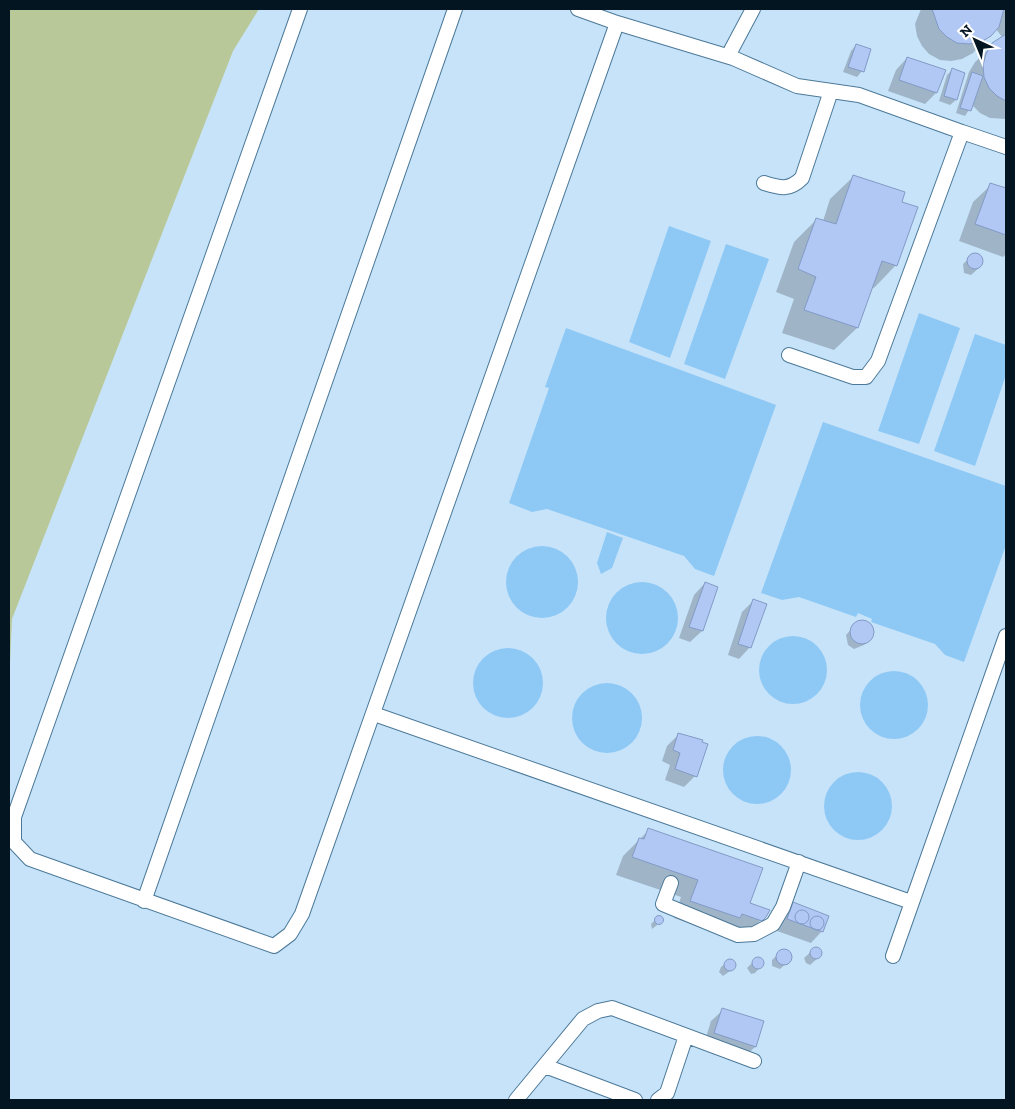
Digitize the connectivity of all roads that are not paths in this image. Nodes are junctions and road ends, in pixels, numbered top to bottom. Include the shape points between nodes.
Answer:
1 (300, 9) edge
2 (455, 9) edge
3 (578, 9) edge
4 (752, 9) edge
5 (617, 23) junction
6 (728, 56) junction
7 (831, 91) junction
8 (962, 132) junction
9 (1006, 147) edge
10 (764, 183) dead end
11 (789, 356) dead end
12 (1006, 636) edge
13 (374, 714) junction
14 (799, 862) junction
15 (671, 883) dead end
16 (144, 901) junction
17 (911, 902) junction
18 (893, 956) dead end
19 (686, 1036) junction
20 (754, 1061) dead end
21 (544, 1066) junction
22 (516, 1100) edge
23 (635, 1100) edge
24 (658, 1100) edge

1 - 16 lane via 14,817 14,842 30,859
2 - 16 lane
3 - 5 lane
4 - 6 lane
5 - 6 lane
5 - 13 lane
6 - 7 lane via 797,86
7 - 8 lane via 859,95
7 - 10 lane via 802,178 786,189
8 - 9 lane
8 - 11 lane via 878,361 866,377 853,378
12 - 17 lane
13 - 14 lane
13 - 16 lane via 302,914 290,934 274,946
14 - 15 lane via 783,907 773,924 754,934 738,935 663,904
14 - 17 lane
17 - 18 lane
19 - 20 lane
19 - 21 lane via 612,1008 584,1019
19 - 24 lane via 667,1093
21 - 22 lane
21 - 23 lane

